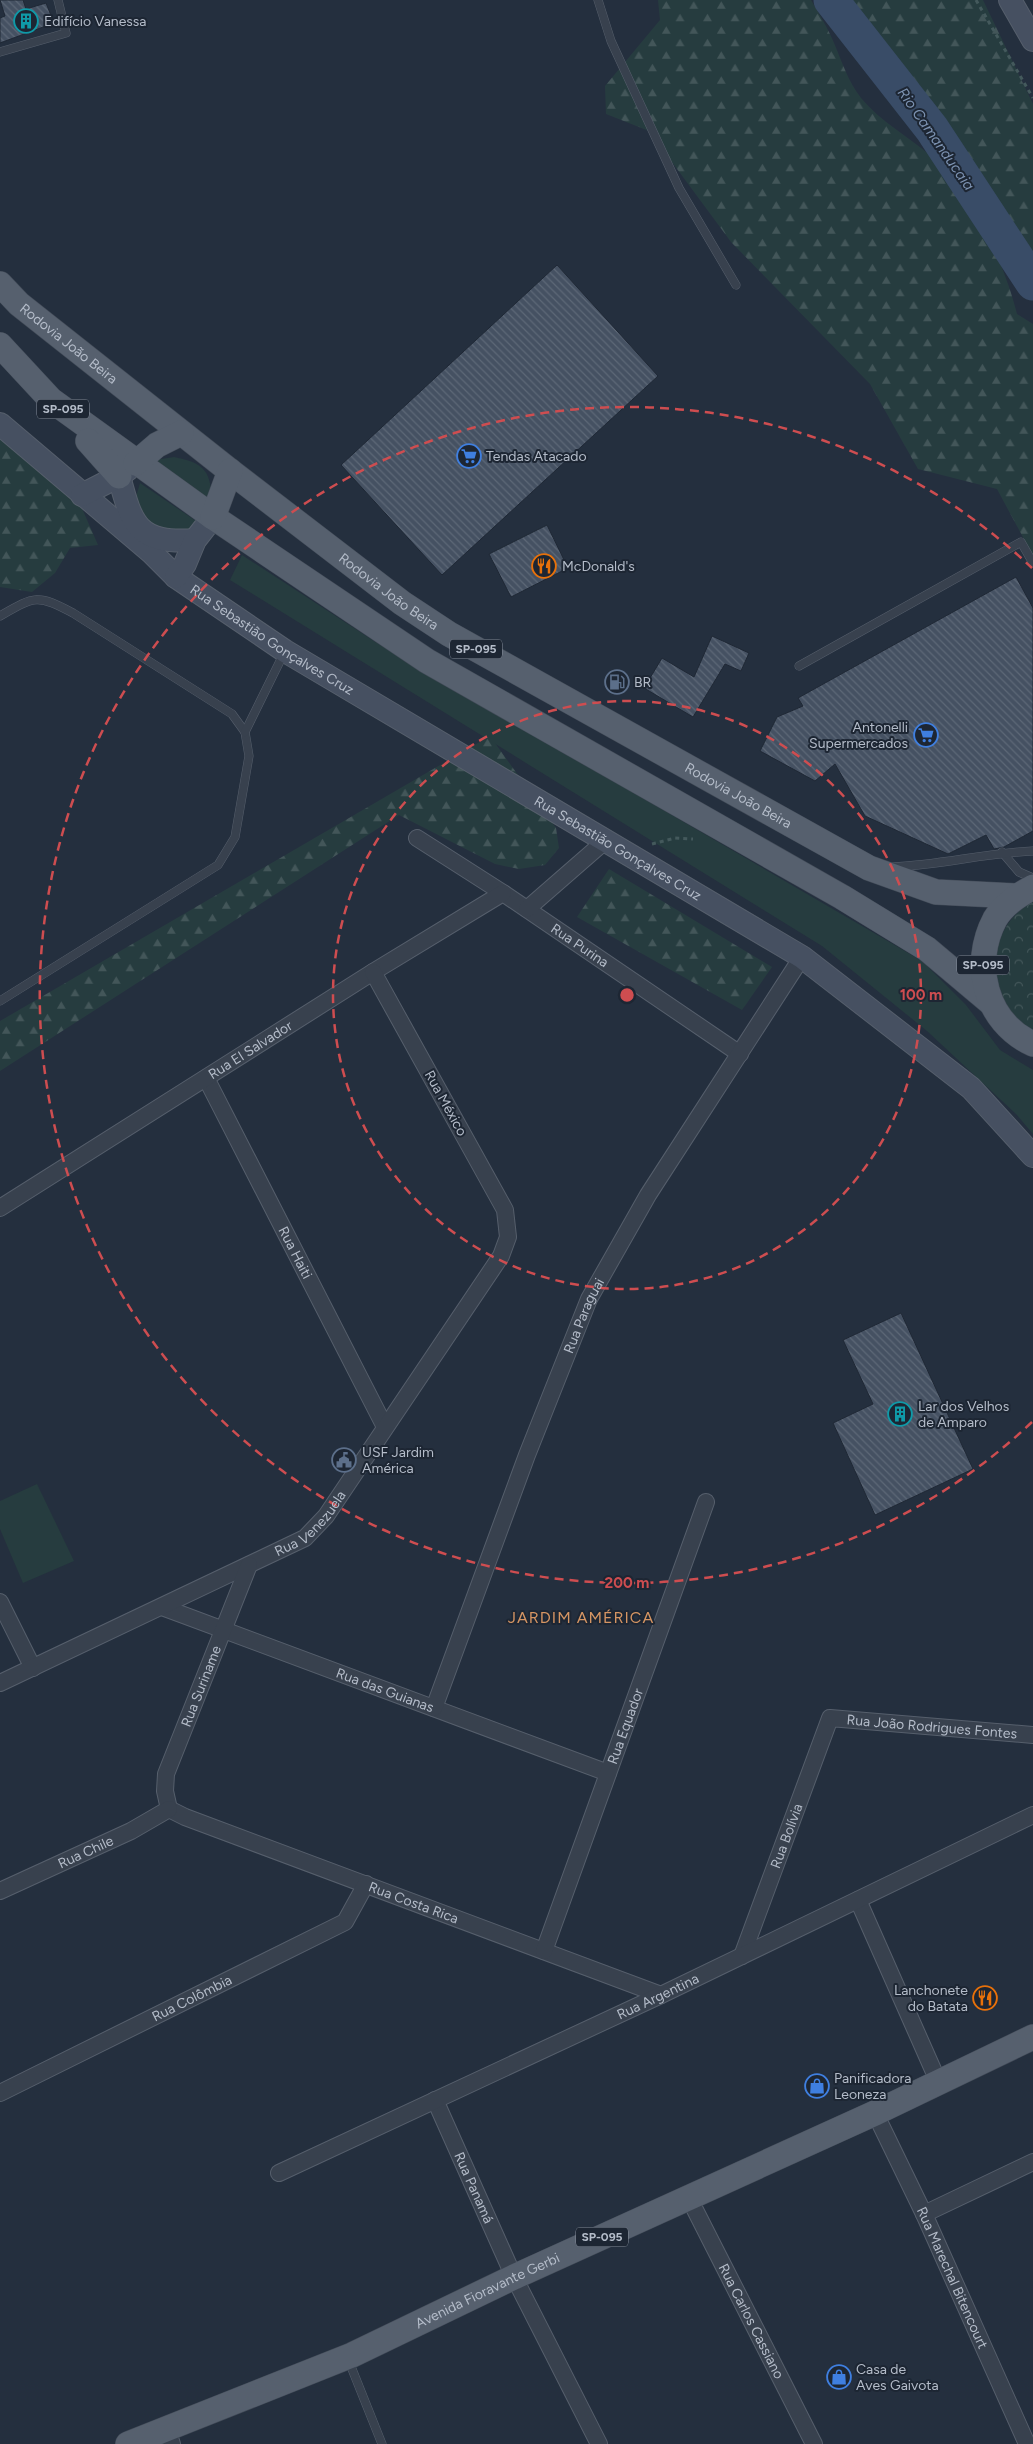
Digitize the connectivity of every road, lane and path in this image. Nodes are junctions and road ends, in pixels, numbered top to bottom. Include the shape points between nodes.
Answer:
1 (58, 0) edge
2 (598, 0) edge
3 (976, 0) edge
4 (1010, 0) edge
5 (1033, 40) edge
6 (0, 52) edge
7 (1033, 98) edge
8 (0, 284) edge
9 (736, 285) dead end
10 (0, 345) edge
11 (0, 424) edge
12 (181, 434) junction
13 (128, 469) junction
14 (230, 471) junction
15 (82, 495) junction
16 (213, 517) junction
17 (195, 540) junction
18 (1033, 563) edge
19 (176, 577) junction
20 (0, 616) edge
21 (285, 651) junction
22 (799, 666) dead end
23 (245, 732) junction
24 (417, 838) dead end
25 (694, 839) dead end
26 (614, 846) junction
27 (1033, 851) edge
28 (1002, 852) junction
29 (869, 868) junction
30 (1033, 878) edge
31 (1024, 892) edge
32 (503, 893) junction
33 (527, 909) junction
34 (802, 957) junction
35 (373, 972) junction
36 (0, 1001) edge
37 (990, 1002) junction
38 (1033, 1044) edge
39 (740, 1054) junction
40 (206, 1078) junction
41 (1033, 1156) edge
42 (0, 1208) edge
43 (508, 1237) joint
44 (385, 1427) junction
45 (706, 1502) dead end
46 (249, 1565) junction
47 (0, 1602) edge
48 (162, 1607) junction
49 (224, 1630) junction
50 (33, 1668) junction
51 (0, 1683) edge
52 (434, 1708) junction
53 (830, 1718) joint
54 (1033, 1735) edge
55 (608, 1773) junction
56 (169, 1809) junction
57 (1033, 1815) edge
58 (366, 1884) junction
59 (0, 1890) edge
60 (858, 1900) junction
61 (544, 1951) junction
62 (742, 1956) junction
63 (660, 1995) junction
64 (1033, 2036) edge
65 (938, 2081) junction
66 (0, 2093) edge
67 (435, 2100) junction
68 (875, 2113) junction
69 (1033, 2162) edge
70 (279, 2173) dead end
71 (689, 2198) junction
72 (924, 2214) junction
73 (514, 2277) junction
74 (347, 2357) junction
75 (170, 2437) edge
76 (128, 2444) edge
77 (382, 2444) edge
78 (600, 2444) edge
79 (814, 2444) edge
80 (1027, 2444) edge

1 - 6 lane via 66,34
2 - 9 lane via 611,41 678,188
3 - 7 path
4 - 5 street
8 - 12 main road, Rodovia João Beira / SP-095 via 19,304
10 - 13 main road, SP-095 via 50,400
11 - 15 street, Rua Sebastião Gonçalves Cruz
12 - 13 main road via 157,445
12 - 14 main road, Rodovia João Beira / SP-095
13 - 15 street
13 - 16 main road, SP-095
13 - 17 street via 129,514 147,535 174,541
14 - 16 main road
14 - 29 main road, Rodovia João Beira / SP-095 via 402,603 449,634
15 - 19 street, Rua Sebastião Gonçalves Cruz
16 - 17 street
16 - 37 main road, SP-095 via 427,662 842,896 927,950
17 - 19 street
18 - 22 lane via 1021,542
19 - 21 street, Rua Sebastião Gonçalves Cruz
20 - 23 lane via 26,601 48,599 232,714
21 - 23 lane
21 - 26 street, Rua Sebastião Gonçalves Cruz
23 - 36 lane via 249,756 235,837 218,865
24 - 32 street, Rua Purina
25 - 26 path via 674,838
26 - 33 street
26 - 34 street, Rua Sebastião Gonçalves Cruz
27 - 28 lane
28 - 29 lane via 929,865
28 - 30 lane via 1019,872
29 - 31 main road, Rodovia João Beira / SP-095 via 936,892
31 - 37 main road, SP-095 via 996,918 985,945 982,974
32 - 33 street, Rua Purina
32 - 35 street, Rua El Salvador
33 - 39 street, Rua Purina
34 - 39 street, Rua Paraguai
34 - 41 street, Rua Sebastião Gonçalves Cruz via 971,1088
35 - 40 street, Rua El Salvador
35 - 43 street, Rua México via 505,1210
37 - 38 main road, SP-095 via 1003,1023
39 - 52 street, Rua Paraguai via 648,1195 589,1299 527,1455
40 - 42 street, Rua El Salvador
40 - 44 street, Rua Haiti
43 - 44 street, Rua Venezuela via 501,1256
44 - 46 street, Rua Venezuela via 326,1516 305,1538
45 - 55 street, Rua Equador
46 - 48 street, Rua Venezuela
46 - 49 street, Rua Suriname
47 - 50 street
48 - 49 street, Rua das Guianas
48 - 50 street, Rua Venezuela
49 - 52 street, Rua das Guianas
49 - 56 street, Rua Suriname via 166,1774 165,1792
50 - 51 street, Rua Venezuela
52 - 55 street, Rua das Guianas
53 - 54 street, Rua João Rodrigues Fontes
53 - 62 street, Rua Bolívia
55 - 61 street, Rua Equador
56 - 58 street, Rua Costa Rica
56 - 59 street, Rua Chile via 131,1831
57 - 60 street, Rua Argentina
58 - 61 street, Rua Costa Rica
58 - 66 street, Rua Colômbia via 345,1922
60 - 62 street, Rua Argentina
60 - 65 street
61 - 63 street, Rua Costa Rica
62 - 63 street, Rua Argentina
63 - 67 street, Rua Argentina
64 - 65 main road, Avenida Fioravante Gerbi / SP-095
65 - 68 main road, Avenida Fioravante Gerbi / SP-095
67 - 70 street, Rua Argentina
67 - 73 street, Rua Panamá
68 - 71 main road, Avenida Fioravante Gerbi / SP-095
68 - 72 street, Rua Marechal Bitencourt
69 - 72 street
71 - 73 main road, Avenida Fioravante Gerbi / SP-095
71 - 79 street, Rua Carlos Cassiano
72 - 80 street, Rua Marechal Bitencourt
73 - 74 main road, Avenida Fioravante Gerbi / SP-095
73 - 78 street, Rua Panamá
74 - 75 main road, Avenida Fioravante Gerbi / SP-095
74 - 77 lane
75 - 76 main road, Avenida Fioravante Gerbi / SP-095

